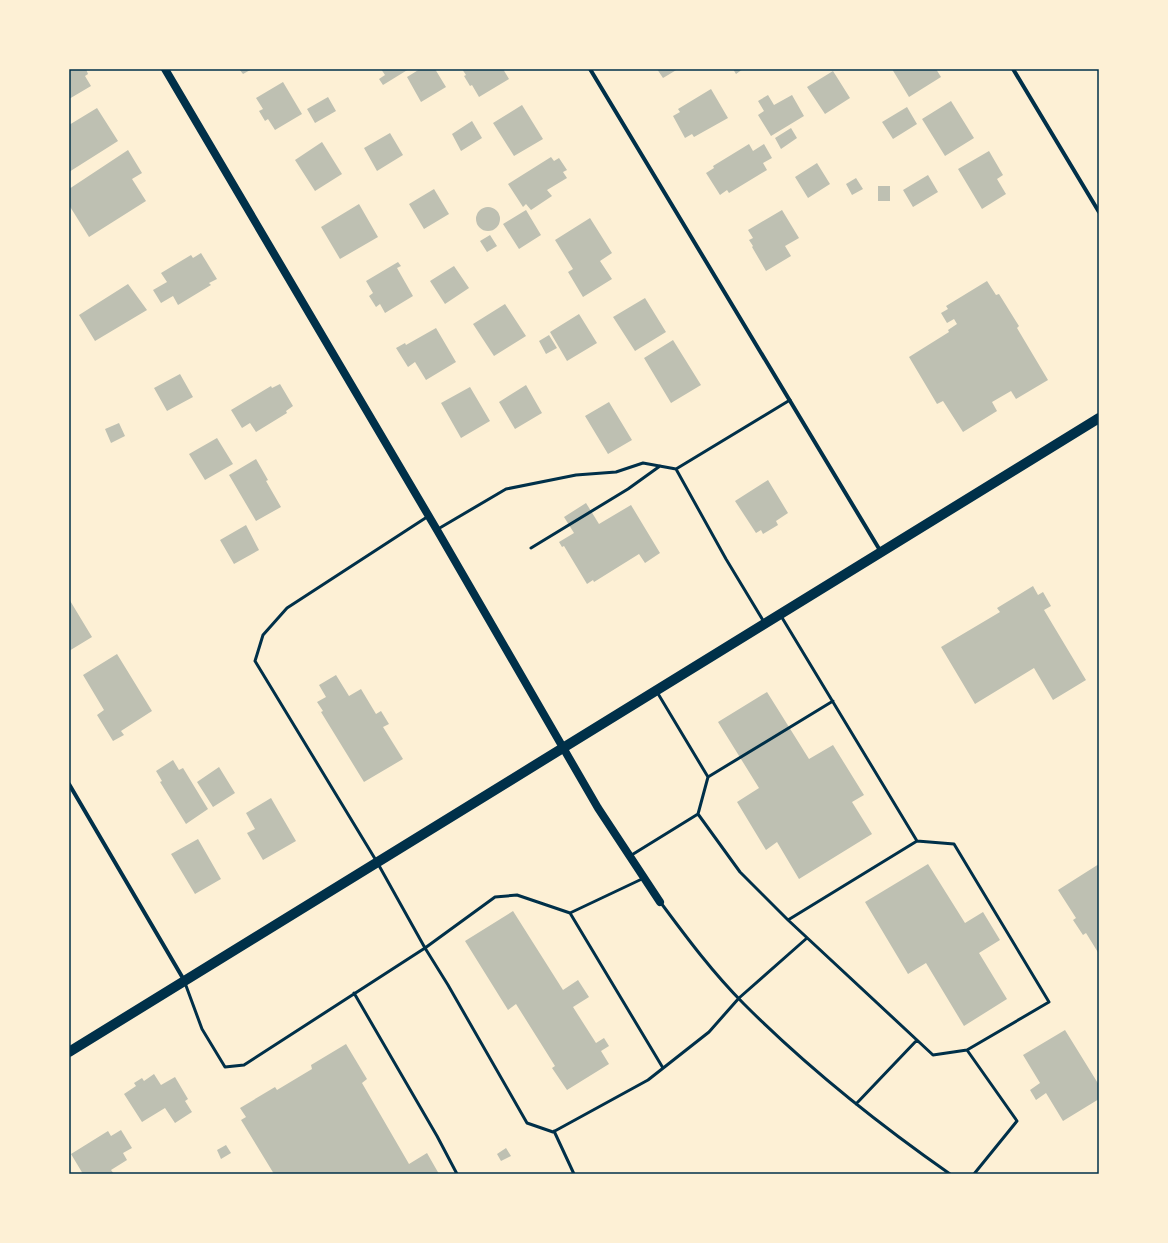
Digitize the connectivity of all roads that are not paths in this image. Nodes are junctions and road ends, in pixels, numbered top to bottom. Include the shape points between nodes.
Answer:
1 (165, 69) edge
2 (590, 69) edge
3 (1012, 69) edge
4 (1099, 212) edge
5 (790, 400) junction
6 (1099, 418) edge
7 (660, 466) junction
8 (676, 469) junction
9 (429, 516) junction
10 (437, 530) junction
11 (531, 548) dead end
12 (881, 553) junction
13 (780, 614) junction
14 (765, 624) junction
15 (656, 691) junction
16 (833, 701) junction
17 (564, 747) junction
18 (708, 777) junction
19 (69, 784) edge
20 (698, 814) junction
21 (917, 841) junction
22 (629, 856) junction
23 (378, 862) junction
24 (644, 878) junction
25 (660, 902) joint
26 (570, 913) junction
27 (788, 920) junction
28 (807, 938) junction
29 (424, 948) junction
30 (185, 981) junction
31 (354, 993) junction
32 (739, 998) junction
33 (917, 1040) junction
34 (967, 1050) junction
35 (69, 1052) edge
36 (663, 1068) junction
37 (856, 1104) junction
38 (554, 1131) junction
39 (457, 1174) edge
40 (574, 1174) edge
41 (950, 1174) edge
42 (974, 1174) edge

1 - 9 main road
2 - 5 street
3 - 4 street
5 - 8 lane
5 - 12 street
6 - 12 main road
7 - 8 lane
7 - 10 lane via 642,463 616,472 576,475 506,489
7 - 11 lane via 628,489
8 - 14 lane
9 - 10 main road
9 - 23 lane via 287,608 263,635 255,661
10 - 17 main road
12 - 13 main road
13 - 14 main road
13 - 16 lane
14 - 15 main road
15 - 17 main road
15 - 18 lane
16 - 18 lane
16 - 21 lane
17 - 22 main road via 598,808
17 - 23 main road
18 - 20 lane
19 - 30 street
20 - 22 lane
20 - 27 lane via 740,872
21 - 27 lane
21 - 34 lane via 954,844 1049,1002
22 - 24 main road
23 - 29 lane
23 - 30 main road
24 - 25 main road
24 - 26 lane
25 - 32 lane via 711,968
26 - 29 lane via 517,895 495,897
26 - 36 lane
27 - 28 lane
28 - 32 lane
28 - 33 lane
29 - 31 lane
29 - 38 lane via 527,1123
30 - 31 lane via 202,1029 225,1067 244,1065
30 - 35 main road
31 - 39 lane via 438,1136
32 - 36 lane via 709,1032
32 - 37 lane via 824,1078
33 - 34 lane via 933,1055
33 - 37 lane
34 - 42 lane via 1017,1121
36 - 38 lane via 648,1080
37 - 41 lane
38 - 40 lane

